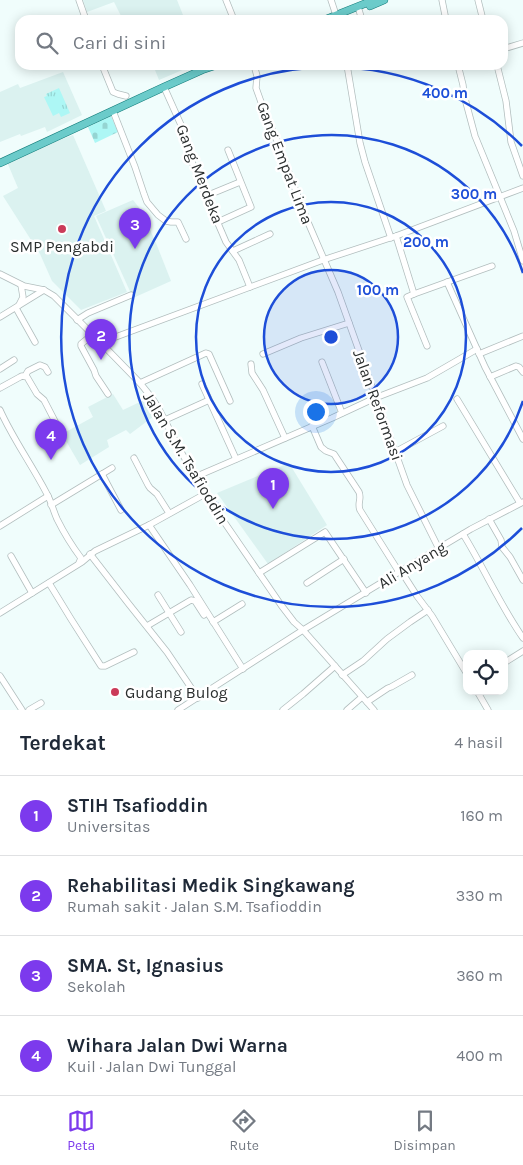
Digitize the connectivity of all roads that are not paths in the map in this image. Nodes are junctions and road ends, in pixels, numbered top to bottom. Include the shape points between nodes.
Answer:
1 (79, 0) edge
2 (226, 0) edge
3 (330, 0) edge
4 (442, 0) edge
5 (478, 0) edge
6 (378, 1) edge
7 (359, 10) junction
8 (84, 15) edge
9 (232, 15) edge
10 (334, 15) edge
11 (343, 15) edge
12 (344, 15) edge
13 (360, 15) edge
14 (445, 15) edge
15 (482, 15) edge
16 (523, 43) edge
17 (508, 48) edge
18 (104, 70) edge
19 (197, 70) edge
20 (202, 70) edge
21 (255, 70) edge
22 (348, 70) edge
23 (459, 70) edge
24 (498, 70) edge
25 (164, 88) junction
26 (152, 91) junction
27 (126, 96) dead end
28 (114, 111) junction
29 (228, 150) dead end
30 (0, 158) edge
31 (0, 163) edge
32 (523, 176) edge
33 (240, 182) junction
34 (523, 188) edge
35 (206, 196) junction
36 (500, 198) junction
37 (218, 222) junction
38 (270, 234) dead end
39 (393, 237) junction
40 (186, 239) dead end
41 (233, 251) junction
42 (323, 260) junction
43 (523, 261) edge
44 (492, 266) dead end
45 (0, 274) edge
46 (447, 282) junction
47 (21, 285) junction
48 (250, 287) junction
49 (44, 290) junction
50 (414, 294) junction
51 (131, 295) dead end
52 (17, 307) junction
53 (0, 318) edge
54 (77, 320) junction
55 (349, 323) junction
56 (92, 334) junction
57 (523, 336) edge
58 (35, 342) dead end
59 (103, 345) junction
60 (427, 346) dead end
61 (478, 352) junction
62 (263, 354) dead end
63 (14, 360) dead end
64 (322, 362) dead end
65 (251, 364) dead end
66 (0, 368) edge
67 (48, 372) dead end
68 (523, 372) edge
69 (25, 376) junction
70 (490, 377) junction
71 (140, 383) junction
72 (202, 384) dead end
73 (0, 388) edge
74 (108, 394) dead end
75 (375, 398) junction
76 (457, 399) dead end
77 (207, 401) dead end
78 (230, 401) dead end
79 (0, 410) edge
80 (342, 413) junction
81 (165, 420) junction
82 (312, 426) junction
83 (442, 426) dead end
84 (59, 429) dead end
85 (285, 438) junction
86 (523, 439) edge
87 (396, 452) junction
88 (134, 458) dead end
89 (236, 459) junction
90 (112, 468) dead end
91 (102, 474) junction
92 (195, 477) junction
93 (205, 494) junction
94 (48, 496) junction
95 (522, 502) edge
96 (51, 505) junction
97 (121, 510) dead end
98 (169, 513) junction
99 (489, 519) junction
100 (149, 525) junction
101 (0, 526) edge
102 (463, 534) junction
103 (439, 549) junction
104 (90, 555) junction
105 (11, 556) dead end
106 (344, 560) junction
107 (80, 561) junction
108 (400, 572) junction
109 (259, 573) junction
110 (523, 580) edge
111 (49, 583) junction
112 (307, 583) dead end
113 (32, 593) junction
114 (366, 593) junction
115 (158, 595) dead end
116 (242, 604) dead end
117 (428, 610) junction
118 (0, 613) edge
119 (169, 614) junction
120 (204, 615) dead end
121 (213, 622) junction
122 (147, 626) junction
123 (303, 630) junction
124 (181, 632) dead end
125 (523, 638) edge
126 (523, 651) edge
127 (134, 652) dead end
128 (508, 661) edge
129 (335, 666) junction
130 (463, 667) edge
131 (243, 669) junction
132 (342, 675) junction
133 (412, 675) dead end
134 (0, 676) edge
135 (479, 695) edge
136 (198, 698) junction
137 (365, 700) junction
138 (41, 702) dead end
139 (22, 710) edge
140 (29, 710) edge
141 (178, 710) edge
142 (283, 710) edge
143 (347, 710) edge
144 (374, 710) edge
145 (488, 710) edge

1 - 8 street
2 - 9 street
3 - 10 street
4 - 14 street
5 - 15 street
6 - 7 main road
6 - 11 main road
7 - 12 main road
7 - 13 street
16 - 17 street
18 - 27 street via 113,92
19 - 26 main road
20 - 25 main road
21 - 42 street, Gang Empat Lima via 259,97
22 - 39 street via 362,153
23 - 36 street via 475,136
24 - 32 street via 512,142
25 - 26 main road
25 - 35 street, Gang Merdeka via 184,132
26 - 28 main road
26 - 30 main road
28 - 31 main road
28 - 40 street via 147,202 166,221 178,222
29 - 33 street
33 - 35 street
33 - 37 street via 250,208
34 - 36 street
35 - 37 street, Gang Merdeka
36 - 39 street
36 - 43 street
37 - 41 street, Gang Merdeka
38 - 41 street
39 - 42 street
39 - 50 street
41 - 48 street, Gang Merdeka
42 - 48 street
42 - 55 street, Jalan Reformasi
44 - 46 street
45 - 47 street, Jalan S.M. Tsafioddin
46 - 50 street
46 - 61 street
47 - 49 street, Jalan S.M. Tsafioddin
47 - 52 street via 23,297
48 - 59 street via 113,338
49 - 52 street
49 - 54 street, Jalan S.M. Tsafioddin
50 - 60 street via 407,297
51 - 54 street
52 - 53 street
52 - 58 street
54 - 56 street, Jalan S.M. Tsafioddin
55 - 62 street
55 - 75 street, Jalan Reformasi
56 - 59 street, Jalan S.M. Tsafioddin
56 - 74 street via 81,346
57 - 61 street
59 - 71 street, Jalan S.M. Tsafioddin
61 - 70 street
61 - 75 street via 432,376
63 - 66 street
64 - 80 street
65 - 85 street via 252,373
67 - 69 street via 40,365
68 - 70 street via 516,366
69 - 73 street
69 - 84 street via 44,400
70 - 86 street
71 - 78 street via 206,353
71 - 81 street, Jalan S.M. Tsafioddin
72 - 89 street
75 - 80 street
75 - 87 street, Jalan Reformasi
76 - 95 street
77 - 81 street
79 - 94 street
80 - 82 street
81 - 92 street, Jalan S.M. Tsafioddin
82 - 85 street
82 - 108 street via 321,447 334,454 359,492 359,507
83 - 87 street
85 - 89 street
87 - 103 street, Jalan Reformasi via 407,485
88 - 98 street via 148,485
89 - 92 street
90 - 91 street
91 - 96 street
91 - 97 street
92 - 93 street, Jalan S.M. Tsafioddin
93 - 98 street
93 - 109 street, Jalan S.M. Tsafioddin
94 - 96 street
94 - 101 street
95 - 99 street, Ali Anyang
96 - 107 street
98 - 100 street
99 - 102 street, Ali Anyang
99 - 110 street
100 - 104 street
100 - 121 street
102 - 103 street, Ali Anyang
102 - 125 street
103 - 108 street, Ali Anyang
104 - 107 street
104 - 122 street
105 - 113 street
106 - 109 street via 325,532
106 - 112 street
106 - 114 street
107 - 111 street
108 - 114 street, Ali Anyang
108 - 117 street
109 - 123 street, Jalan S.M. Tsafioddin
111 - 113 street
111 - 127 street via 102,666
113 - 118 street
114 - 123 street, Ali Anyang
115 - 119 street
116 - 121 street
117 - 130 street
117 - 132 street
119 - 120 street via 192,600
119 - 122 street
119 - 124 street
121 - 131 street
122 - 136 street
123 - 129 street, Jalan S.M. Tsafioddin
123 - 131 street, Ali Anyang
126 - 128 street
129 - 132 street, Jalan S.M. Tsafioddin
129 - 142 street
131 - 136 street, Ali Anyang
132 - 137 street, Jalan S.M. Tsafioddin
133 - 137 street
134 - 139 street
135 - 145 street
136 - 141 street, Ali Anyang
137 - 143 street
137 - 144 street, Jalan S.M. Tsafioddin
138 - 140 street

